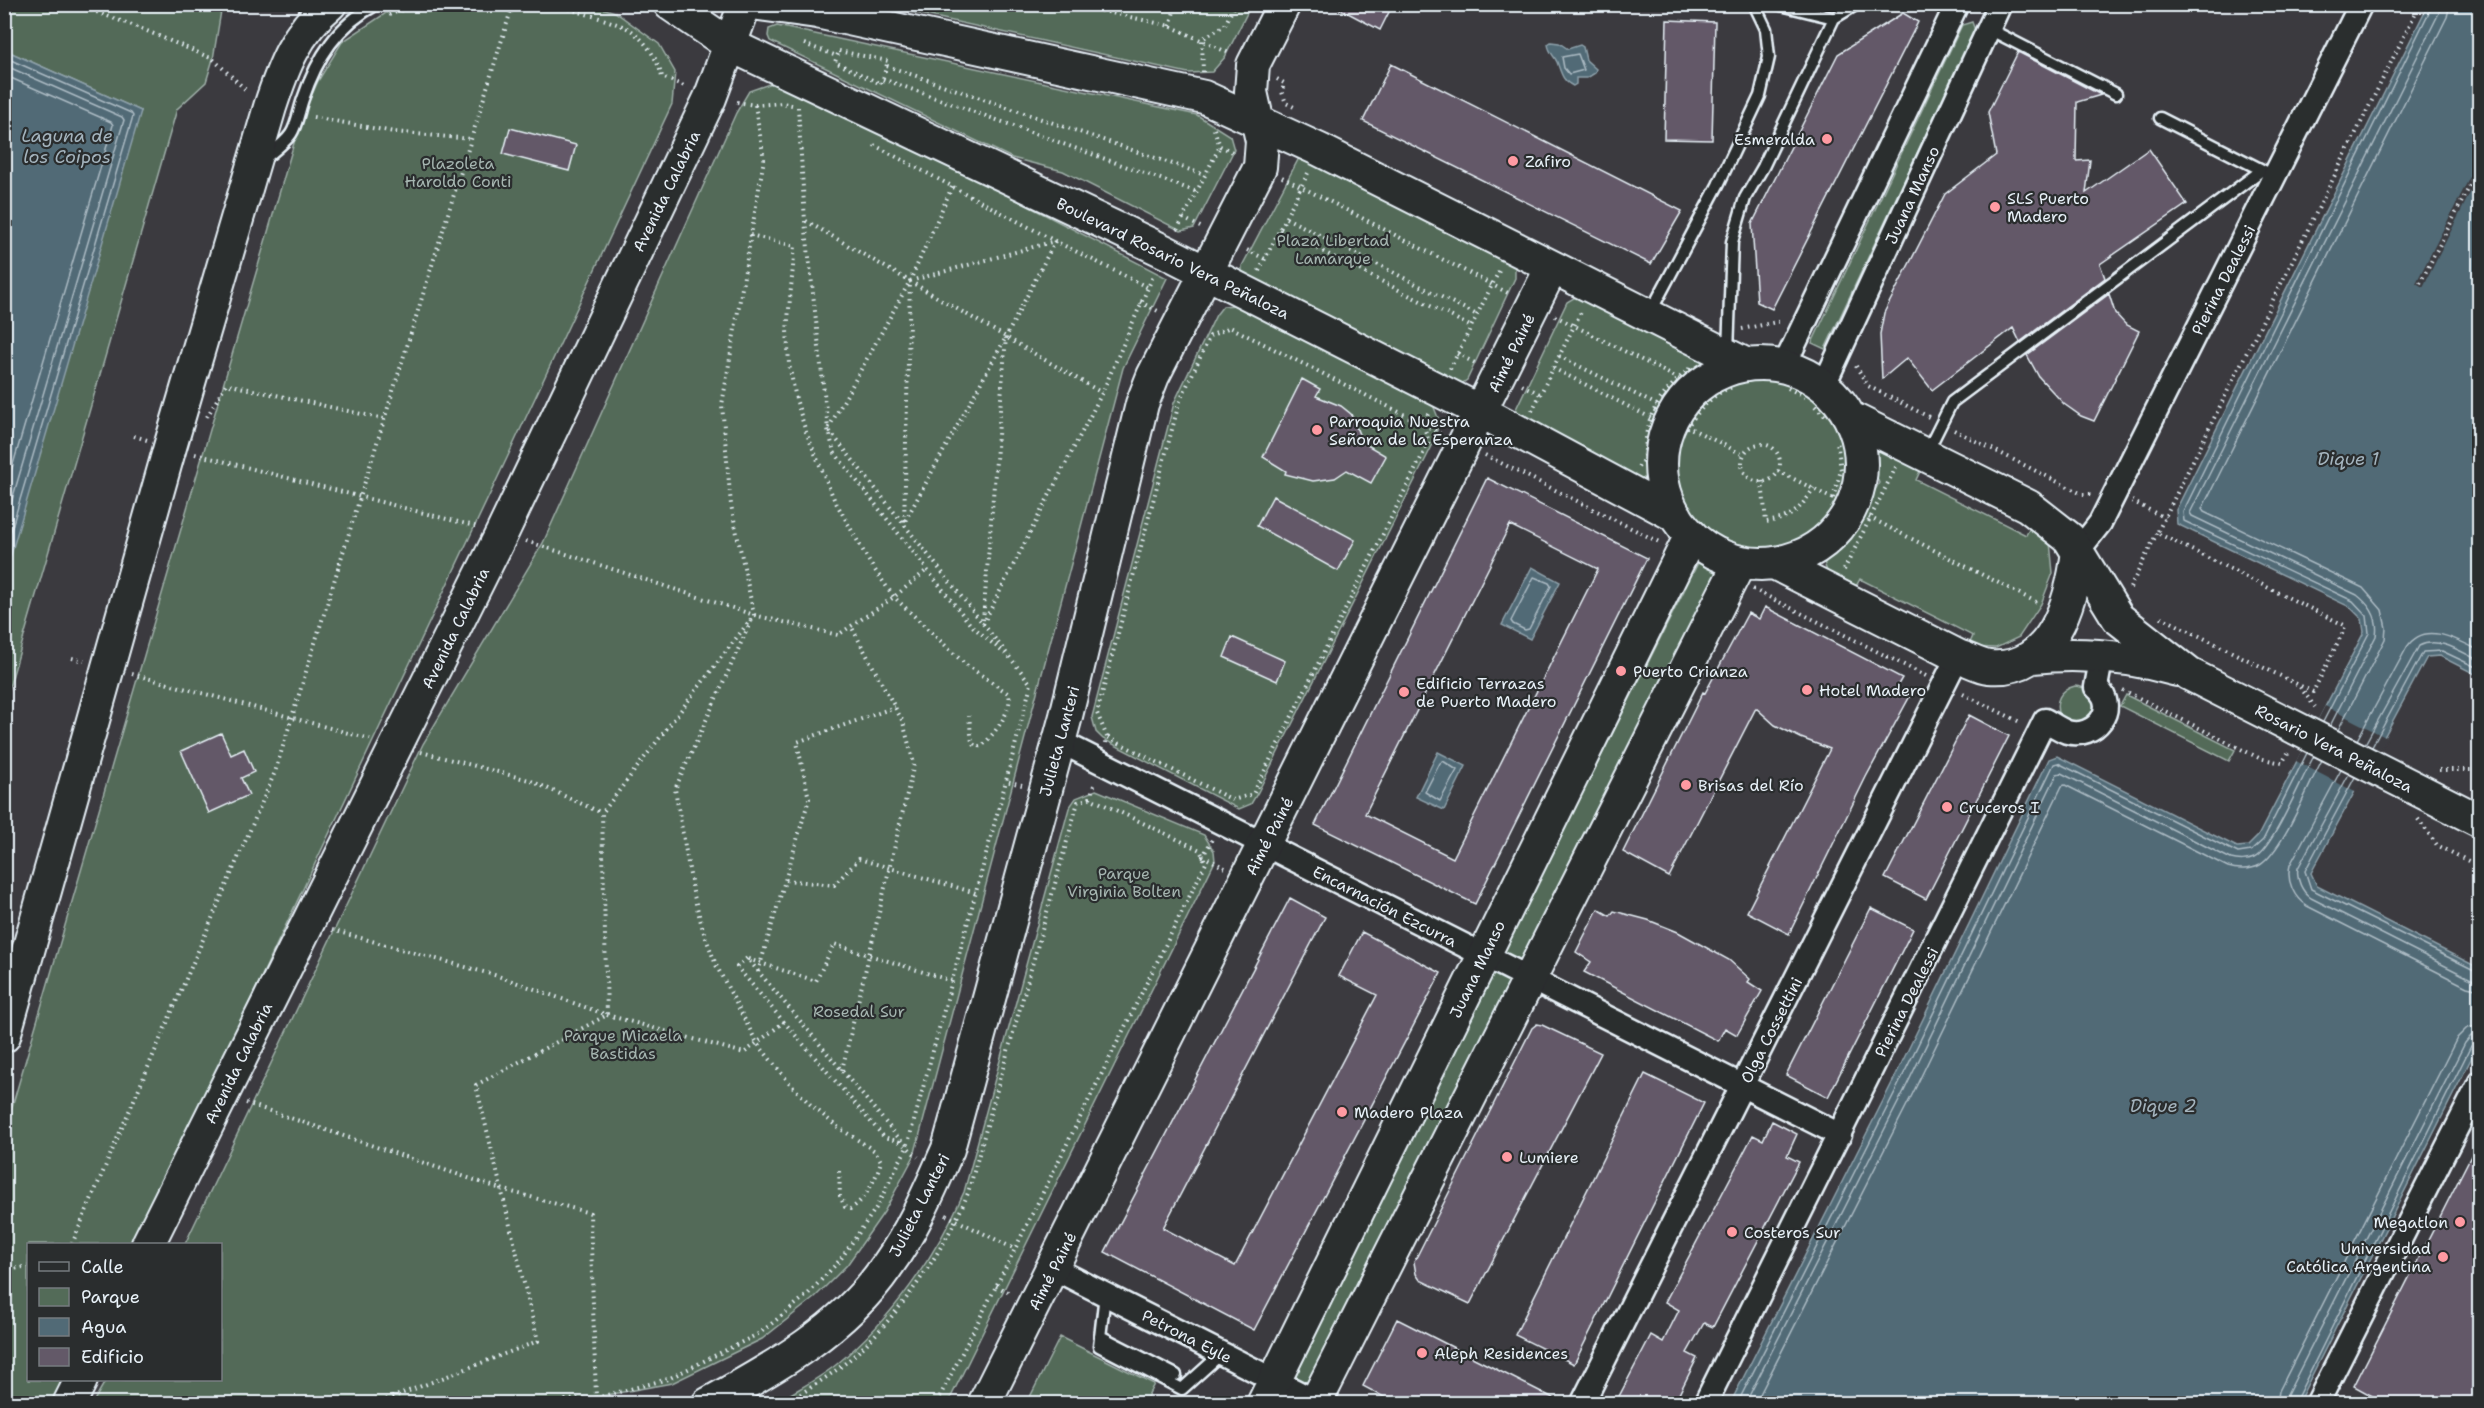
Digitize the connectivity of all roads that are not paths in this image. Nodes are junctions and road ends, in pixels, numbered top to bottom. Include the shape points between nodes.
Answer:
1 (330, 4) edge
2 (377, 4) edge
3 (670, 4) edge
4 (745, 4) edge
5 (759, 4) edge
6 (1284, 4) edge
7 (1754, 4) edge
8 (1777, 4) edge
9 (1857, 4) edge
10 (1957, 4) edge
11 (2361, 4) edge
12 (1993, 12) edge
13 (1834, 18) junction
14 (730, 45) junction
15 (2116, 94) dead end
16 (284, 110) junction
17 (2160, 118) dead end
18 (1259, 122) junction
19 (2268, 173) junction
20 (1552, 267) junction
21 (1206, 273) junction
22 (1649, 316) junction
23 (1734, 360) junction
24 (1783, 375) junction
25 (1824, 385) junction
26 (1482, 412) junction
27 (1838, 426) junction
28 (1916, 451) junction
29 (1683, 535) junction
30 (2078, 551) junction
31 (1774, 563) junction
32 (1735, 570) junction
33 (1958, 656) junction
34 (2032, 657) junction
35 (2100, 666) junction
36 (2189, 674) junction
37 (1059, 741) junction
38 (2480, 821) edge
39 (1264, 844) junction
40 (1484, 956) junction
41 (1531, 979) junction
42 (4, 1036) edge
43 (2480, 1082) edge
44 (1744, 1085) junction
45 (1840, 1135) junction
46 (149, 1243) edge
47 (1053, 1268) junction
48 (1105, 1294) junction
49 (1100, 1336) junction
50 (1221, 1354) junction
51 (1176, 1375) dead end
52 (80, 1381) edge
53 (1269, 1392) edge
54 (1317, 1403) edge
55 (69, 1404) edge
56 (708, 1404) edge
57 (984, 1404) edge
58 (1582, 1404) edge
59 (1705, 1404) edge
60 (2317, 1404) edge

1 - 16 main road via 301,33 286,62
2 - 16 lane via 344,28
3 - 14 main road, Boulevard Rosario Vera Peñaloza
4 - 14 main road, Avenida Calabria
5 - 18 main road via 817,12 1204,97
6 - 18 main road, Julieta Lanteri via 1253,65 1251,92
7 - 22 lane via 1766,29 1769,57 1760,96
8 - 13 lane
9 - 13 lane
10 - 24 street
11 - 19 street, Pierina Dealessi
12 - 15 lane
12 - 25 street, Juana Manso
13 - 23 lane via 1745,198 1732,242
14 - 21 main road, Boulevard Rosario Vera Peñaloza
14 - 46 main road, Avenida Calabria via 710,98 502,533
16 - 42 main road via 250,172
17 - 19 lane
18 - 20 main road
18 - 21 main road, Julieta Lanteri via 1260,166
19 - 28 lane via 1963,393
19 - 30 street, Pierina Dealessi via 2100,523
20 - 22 main road
20 - 26 main road, Aimé Painé
21 - 26 main road, Boulevard Rosario Vera Peñaloza
21 - 37 main road, Julieta Lanteri via 1142,404
22 - 23 main road
23 - 24 main road via 1771,363
23 - 29 main road via 1664,416 1661,466 1668,500
24 - 25 main road via 1812,377
25 - 27 main road via 1835,395
26 - 29 main road, Boulevard Rosario Vera Peñaloza via 1521,432
26 - 39 main road, Aimé Painé
27 - 28 main road
27 - 31 main road via 1857,431 1862,461 1852,508 1830,537 1815,549
28 - 30 main road via 2028,506 2069,538
29 - 32 main road via 1714,552
29 - 40 main road, Juana Manso
30 - 34 main road via 2074,584 2063,616
30 - 36 main road, Rosario Vera Peñaloza via 2118,618
31 - 32 main road
31 - 33 main road
32 - 41 main road
33 - 34 main road via 1988,667 2016,665
33 - 44 street, Olga Cossettini
34 - 35 main road, Rosario Vera Peñaloza via 2065,654
35 - 36 main road, Rosario Vera Peñaloza via 2163,666
35 - 45 street, Pierina Dealessi via 2096,687 2105,694 2105,715 2097,725 2083,732 2067,732 2045,720
36 - 38 main road, Rosario Vera Peñaloza
37 - 39 street, Encarnación Ezcurra
37 - 56 main road, Julieta Lanteri via 948,1149 923,1204 887,1267 846,1314 783,1362
39 - 40 street, Encarnación Ezcurra
39 - 47 main road, Aimé Painé
40 - 41 street, Encarnación Ezcurra
40 - 53 main road, Juana Manso
41 - 44 street, Encarnación Ezcurra
41 - 54 main road
43 - 60 street
44 - 45 street, Encarnación Ezcurra
44 - 58 street, Olga Cossettini
45 - 59 street, Pierina Dealessi
47 - 48 street, Petrona Eyle
47 - 57 main road, Aimé Painé
48 - 49 lane
48 - 50 street, Petrona Eyle
49 - 50 lane via 1100,1346 1182,1389
49 - 51 lane
50 - 53 street, Petrona Eyle
52 - 55 main road
53 - 54 street, Petrona Eyle

